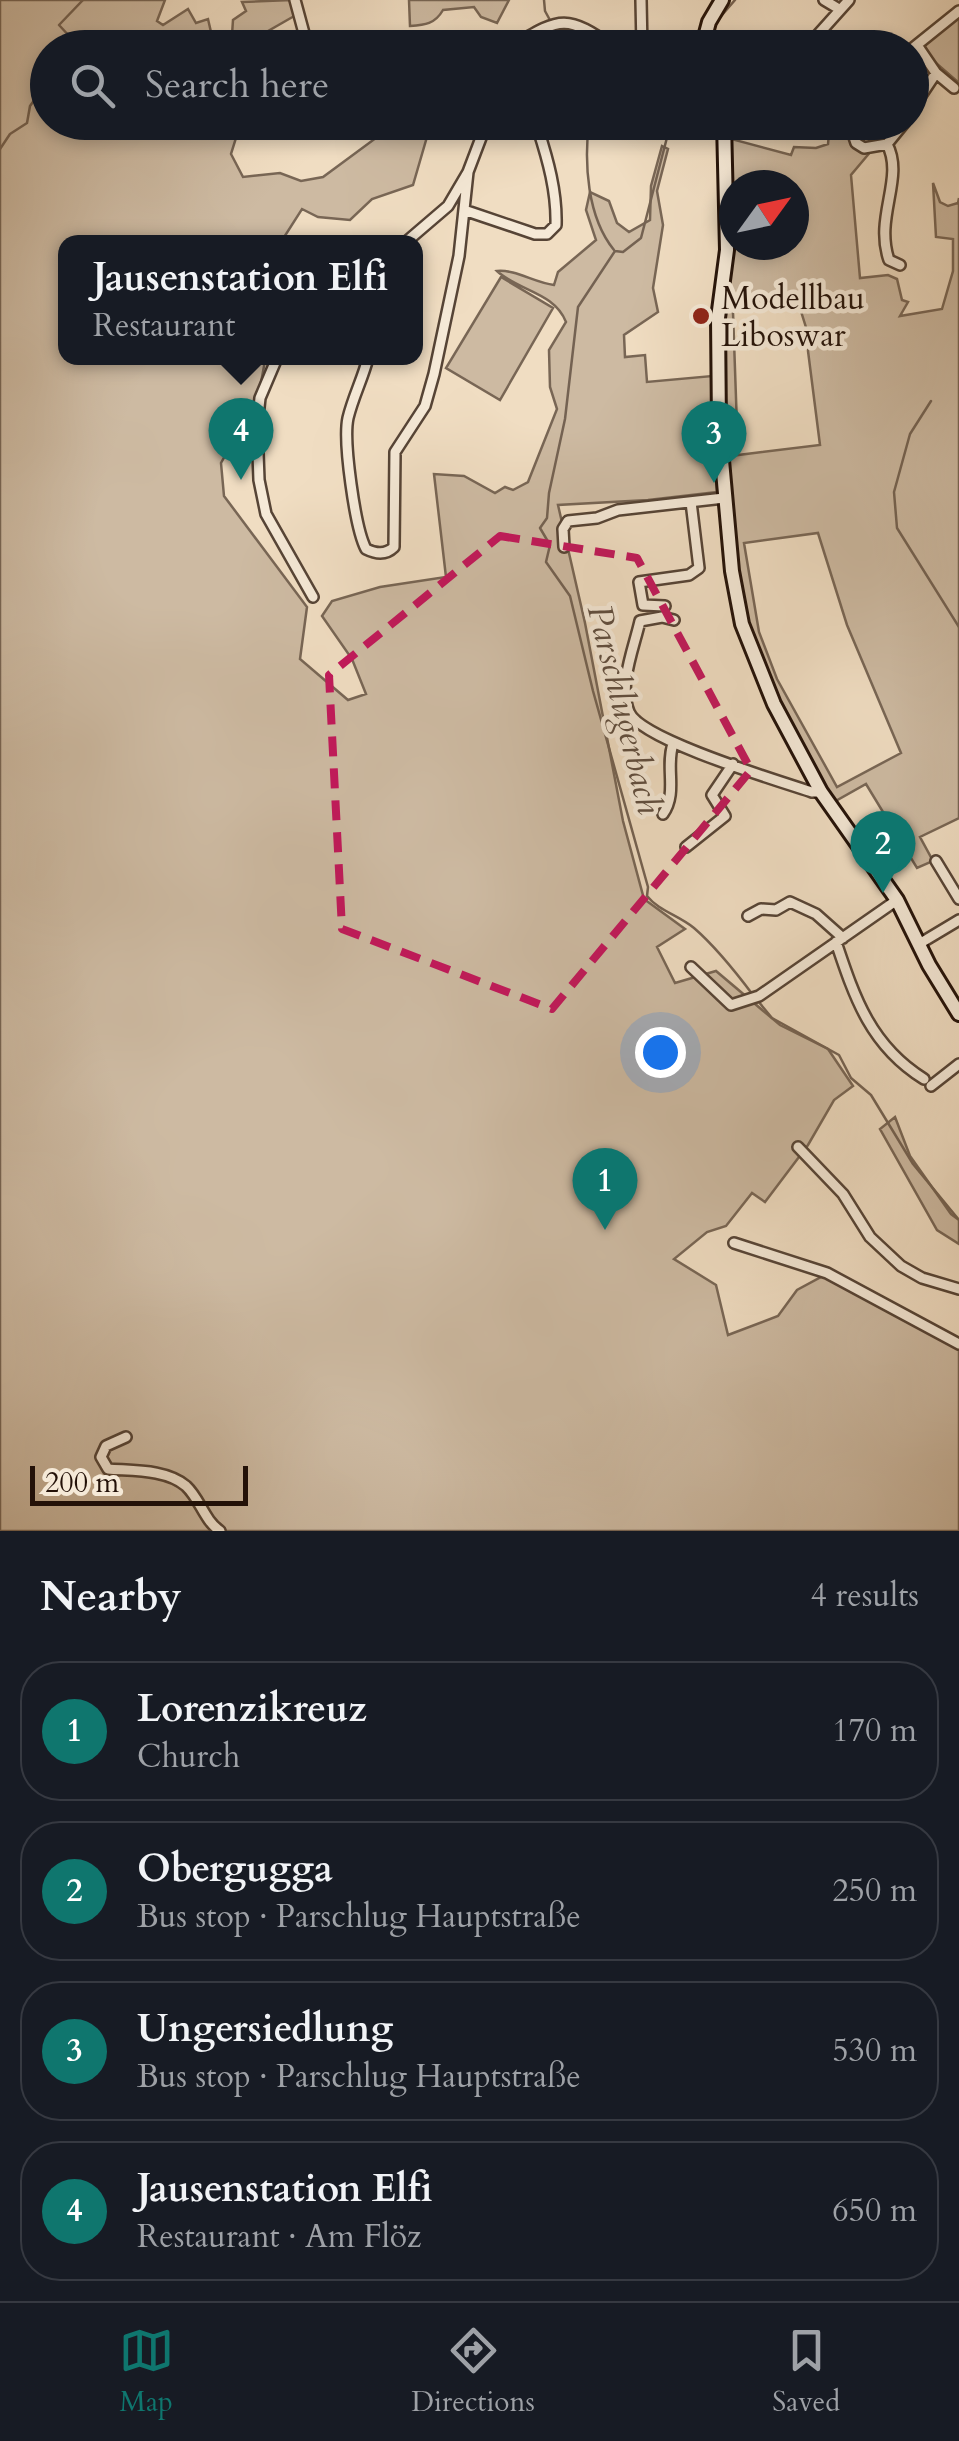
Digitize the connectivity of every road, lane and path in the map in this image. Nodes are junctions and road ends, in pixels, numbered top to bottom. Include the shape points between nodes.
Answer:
1 (294, 0) edge
2 (641, 0) edge
3 (722, 0) edge
4 (824, 0) edge
5 (849, 0) edge
6 (840, 9) junction
7 (959, 11) edge
8 (303, 30) edge
9 (540, 30) edge
10 (586, 30) edge
11 (642, 30) edge
12 (706, 30) edge
13 (822, 30) edge
14 (929, 35) edge
15 (929, 64) edge
16 (936, 73) junction
17 (929, 84) edge
18 (954, 88) dead end
19 (480, 140) edge
20 (541, 140) edge
21 (724, 140) edge
22 (857, 140) edge
23 (889, 140) edge
24 (886, 144) junction
25 (468, 172) junction
26 (464, 210) junction
27 (414, 235) edge
28 (900, 265) dead end
29 (273, 365) edge
30 (366, 365) edge
31 (724, 498) junction
32 (691, 502) junction
33 (564, 548) dead end
34 (314, 597) dead end
35 (665, 606) dead end
36 (674, 620) dead end
37 (673, 744) junction
38 (732, 764) junction
39 (821, 792) junction
40 (663, 814) dead end
41 (686, 847) dead end
42 (936, 861) dead end
43 (959, 899) edge
44 (897, 900) junction
45 (748, 916) dead end
46 (959, 920) edge
47 (840, 940) junction
48 (919, 944) junction
49 (691, 967) dead end
50 (954, 996) edge
51 (959, 1014) edge
52 (959, 1064) edge
53 (798, 1148) dead end
54 (734, 1243) dead end
55 (959, 1289) edge
56 (959, 1344) edge
57 (126, 1436) dead end
58 (220, 1531) edge

1 - 8 street
2 - 11 street
3 - 12 main road
4 - 6 street
5 - 6 street
6 - 13 street
7 - 14 street
9 - 10 street via 552,23
15 - 16 street
16 - 17 street
16 - 18 street
19 - 25 street
20 - 26 street via 557,207 547,234
21 - 31 main road via 726,250 717,349
22 - 24 street via 860,146
23 - 24 street
24 - 28 street via 894,165 884,243 889,260
25 - 26 street
25 - 27 street via 448,206
26 - 30 street via 425,406 395,452 394,547 388,552 366,549 358,535 348,420
29 - 34 street via 260,398 259,480 266,514
31 - 32 street
31 - 39 main road via 742,624 774,704
32 - 33 street via 568,520
32 - 35 street via 699,568 638,582 643,605
36 - 37 street via 640,621 626,699 634,721
37 - 38 street
37 - 40 street
38 - 39 street
38 - 41 street via 712,795 726,816
39 - 44 main road
42 - 43 street
44 - 47 street
44 - 48 main road
45 - 47 street via 790,902 816,914
46 - 48 street
47 - 49 street via 752,999 732,1005
47 - 52 street via 868,1026 890,1054 928,1082
48 - 50 main road
50 - 51 main road
53 - 55 street via 901,1266
54 - 56 street via 827,1272
57 - 58 street via 106,1446 101,1457 108,1470 162,1475 186,1486

